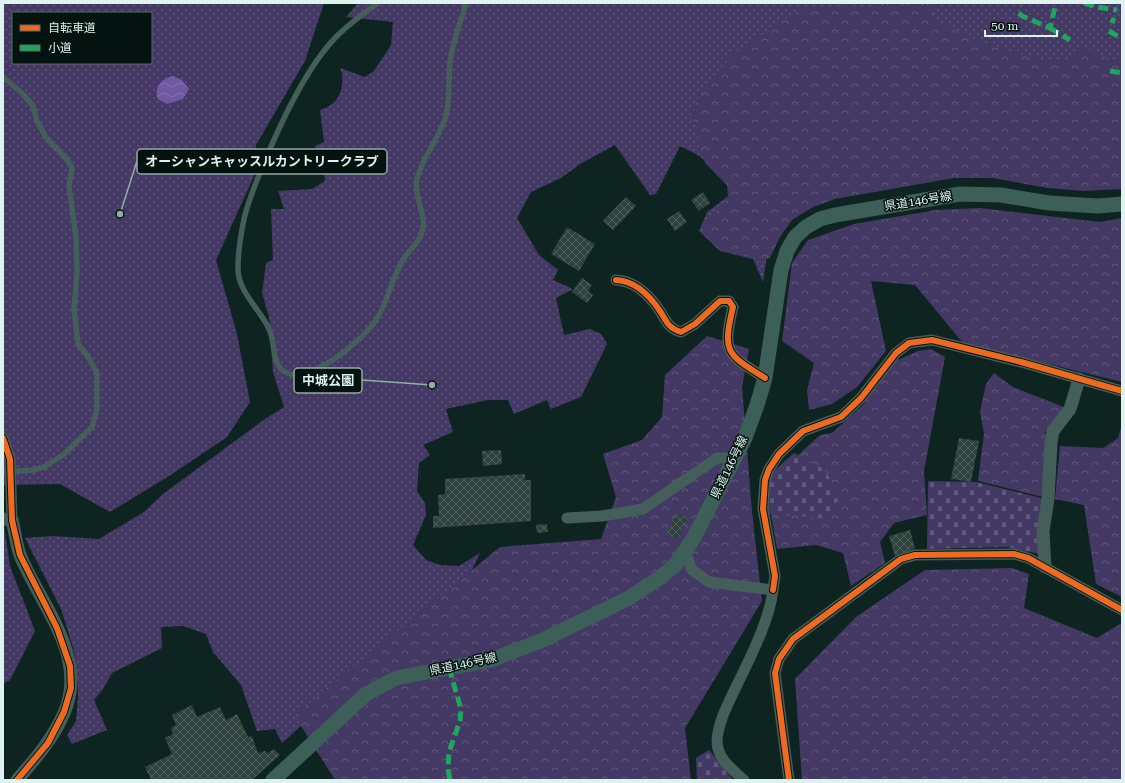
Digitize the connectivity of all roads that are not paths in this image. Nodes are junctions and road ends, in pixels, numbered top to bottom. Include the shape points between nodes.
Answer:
1 (378, 3) edge
2 (466, 3) edge
3 (3, 77) edge
4 (1122, 204) edge
5 (616, 280) dead end
6 (765, 378) junction
7 (1079, 378) junction
8 (1122, 391) edge
9 (3, 438) edge
10 (734, 458) junction
11 (3, 472) edge
12 (567, 518) dead end
13 (8, 520) edge
14 (685, 552) junction
15 (1045, 567) junction
16 (774, 590) junction
17 (1122, 610) edge
18 (17, 780) edge
19 (273, 780) edge
20 (744, 780) edge
21 (789, 780) edge

1 - 2 lane via 336,37 291,104 270,149 244,218 239,276 250,301 267,323 277,361 282,370 291,374 302,375 318,369 347,350 375,323 384,308 403,260 421,235 423,222 417,180 445,120 450,61
3 - 11 lane via 33,106 37,121 47,139 72,168 69,186 76,238 76,330 78,344 97,373 97,410 92,427 63,455 44,467
4 - 6 main road, 県道146号線 via 1098,206 1049,203 1001,195 960,194 820,219 795,237 787,251 781,270
5 - 6 street via 637,286 672,329 681,332 695,324 720,300 729,301 733,307 727,332 730,351 736,360
6 - 10 main road, 県道146号線 via 750,425
7 - 8 street
7 - 15 street via 1070,409 1054,430 1051,442 1048,499 1043,531
7 - 16 street via 932,340 909,343 896,353 861,398 841,417 803,431 779,454 769,469 765,480 763,508 775,576
9 - 13 street via 10,459
10 - 12 street via 717,458 643,509 602,516
10 - 14 main road, 県道146号線
13 - 18 street via 20,555 57,628 70,666 71,688 64,712 48,743
14 - 16 street via 692,570 709,582
14 - 19 main road, 県道146号線 via 660,578 621,602 543,640 491,660 404,676 381,685 366,694
15 - 17 street
15 - 21 street via 1014,554 915,555 901,559 793,638 779,659 775,673
16 - 20 street via 771,604 745,669 722,717 717,742 724,763

